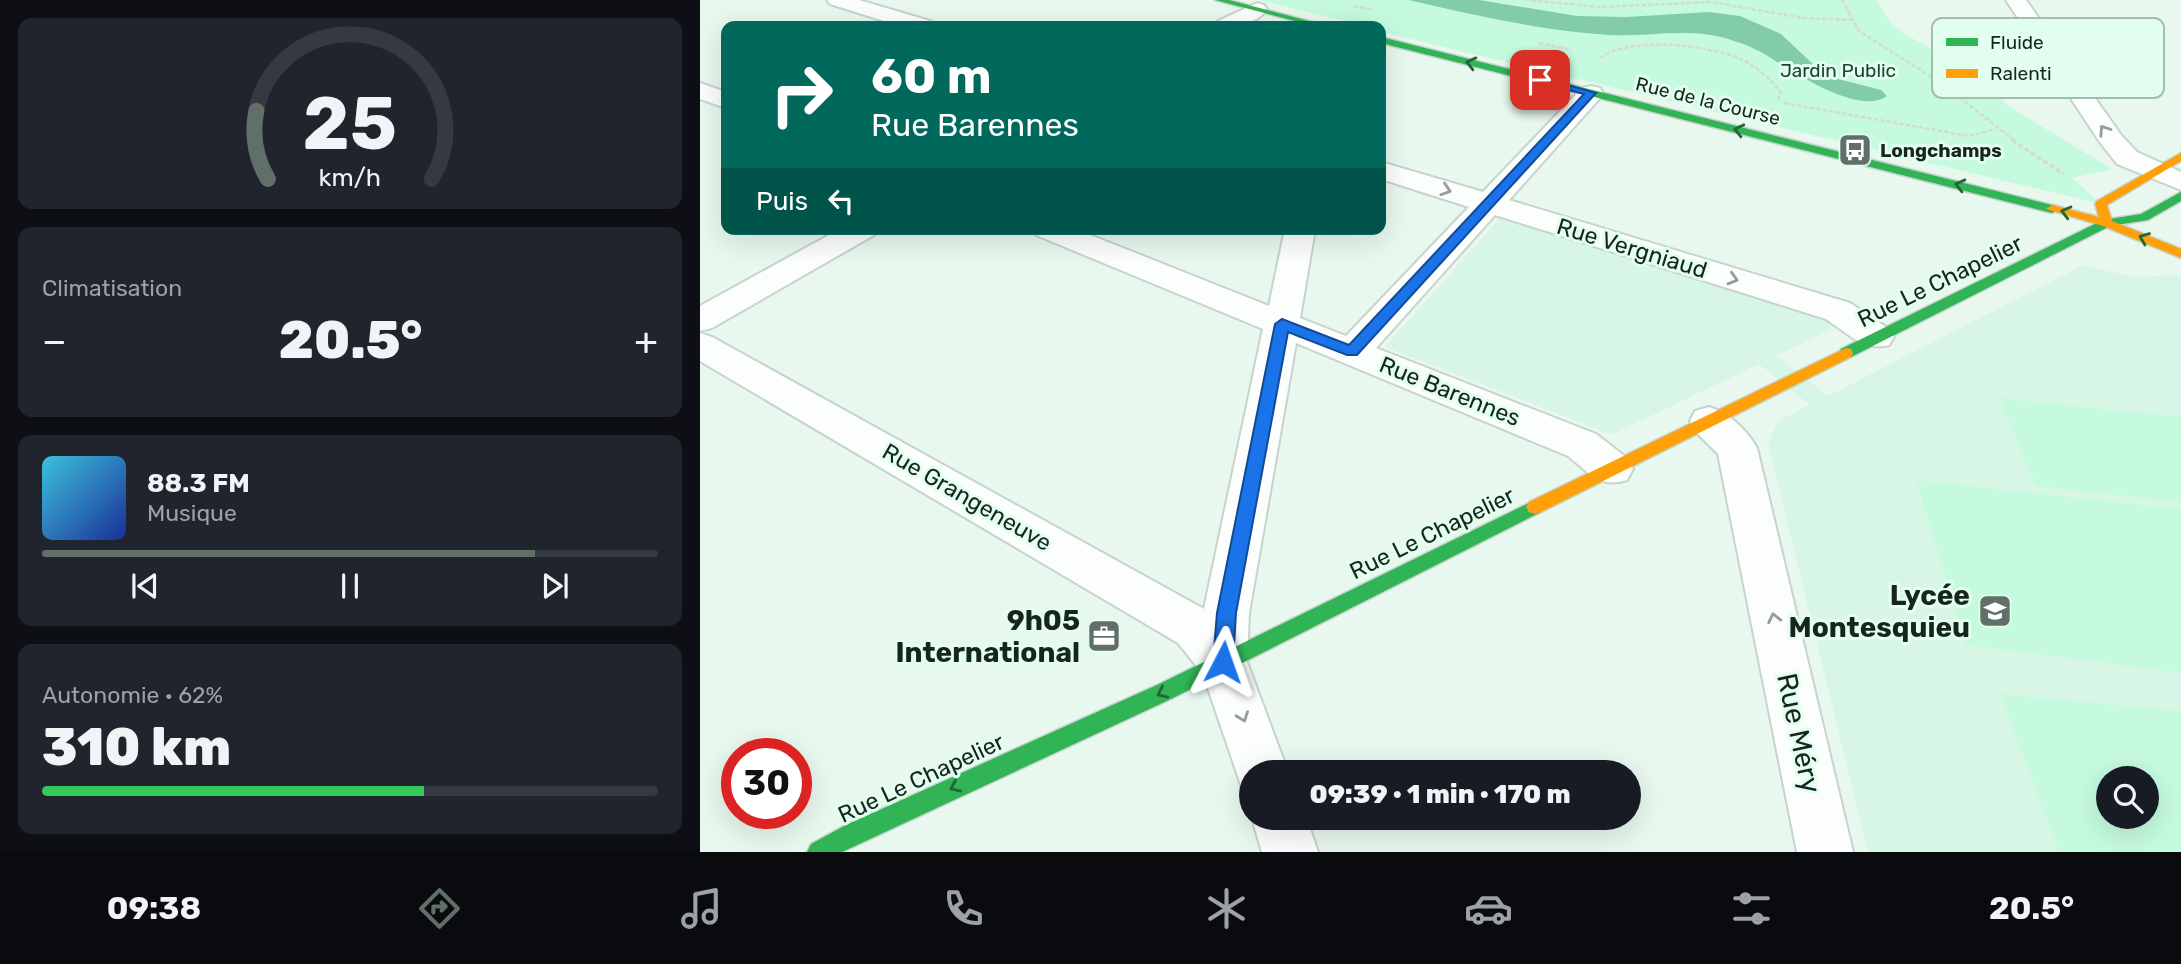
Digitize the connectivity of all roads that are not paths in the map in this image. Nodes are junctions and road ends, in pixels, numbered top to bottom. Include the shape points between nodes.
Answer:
1 (837, 0) edge
2 (1220, 0) edge
3 (2016, 0) edge
4 (1257, 9) junction
5 (2028, 18) edge
6 (906, 21) edge
7 (1235, 21) edge
8 (1304, 21) edge
9 (1386, 41) edge
10 (700, 90) edge
11 (1591, 93) junction
12 (2083, 98) edge
13 (721, 99) edge
14 (2181, 156) edge
15 (1386, 172) edge
16 (2169, 176) edge
17 (2181, 196) edge
18 (1489, 203) junction
19 (2107, 223) junction
20 (852, 235) edge
21 (1061, 235) edge
22 (1299, 235) edge
23 (2181, 254) edge
24 (700, 320) edge
25 (1282, 324) junction
26 (1878, 337) junction
27 (700, 345) edge
28 (1352, 352) junction
29 (1709, 421) junction
30 (1613, 469) junction
31 (1223, 662) junction
32 (1258, 760) edge
33 (1282, 830) edge
34 (819, 852) edge
35 (1290, 852) edge
36 (1825, 852) edge

1 - 6 street
2 - 4 street
5 -> 3 street
4 - 7 street
4 - 8 street
11 -> 9 street, Rue de la Course
10 - 13 street
11 - 18 street
19 -> 11 street, Rue de la Course
16 -> 12 street via 2127,158
14 - 16 street
15 -> 18 street, Rue Vergniaud
16 - 19 street via 2101,204
17 - 19 street via 2144,217
18 -> 26 street, Rue Vergniaud via 1838,311
18 - 28 street
23 -> 19 street, Rue de la Course
19 - 26 street, Rue Le Chapelier
20 - 24 street
21 - 25 street, Rue Barennes
22 - 25 street
25 - 28 street, Rue Barennes
25 - 31 street via 1226,613
26 - 29 street, Rue Le Chapelier
27 - 31 street, Rue Grangeneuve via 1195,628
28 - 30 street, Rue Barennes via 1582,444
29 - 30 street, Rue Le Chapelier
36 -> 29 street, Rue Méry via 1737,448
30 - 31 street, Rue Le Chapelier
31 -> 32 street
31 -> 34 street, Rue Le Chapelier
33 - 35 street

